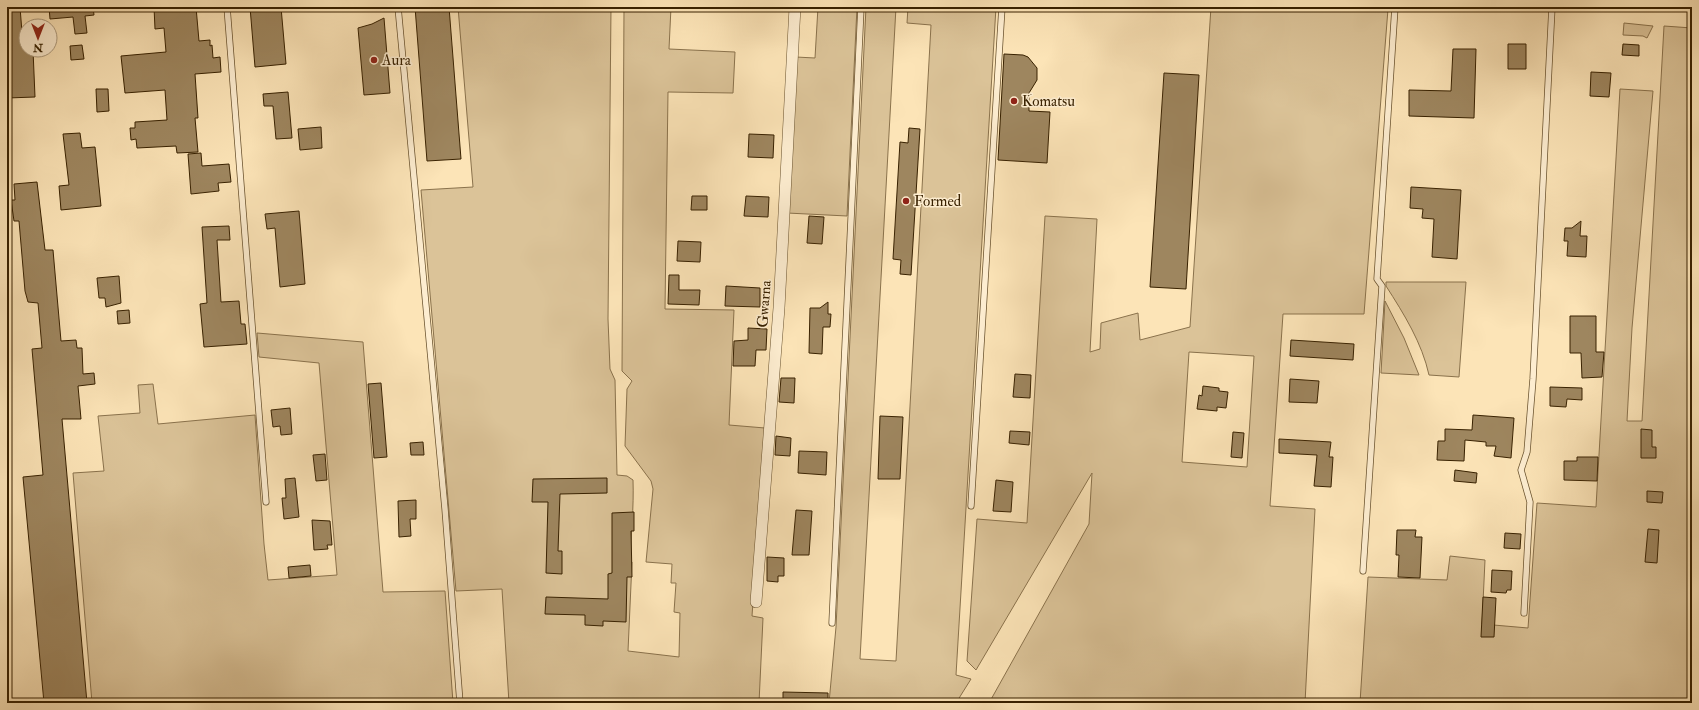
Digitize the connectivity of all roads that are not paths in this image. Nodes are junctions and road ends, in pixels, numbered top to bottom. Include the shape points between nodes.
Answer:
1 (227, 7) edge
2 (398, 7) edge
3 (795, 7) edge
4 (861, 7) edge
5 (1002, 7) edge
6 (1395, 7) edge
7 (1552, 7) edge
8 (266, 502) dead end
9 (972, 506) dead end
10 (1363, 571) dead end
11 (756, 602) dead end
12 (1524, 612) dead end
13 (832, 623) dead end
14 (460, 703) edge

1 - 8 lane
2 - 14 lane via 445,509
3 - 11 street, Gwarna via 779,308
4 - 13 lane
5 - 9 lane
6 - 10 lane via 1377,279 1382,286
7 - 12 lane via 1533,379 1527,452 1522,470 1530,502

